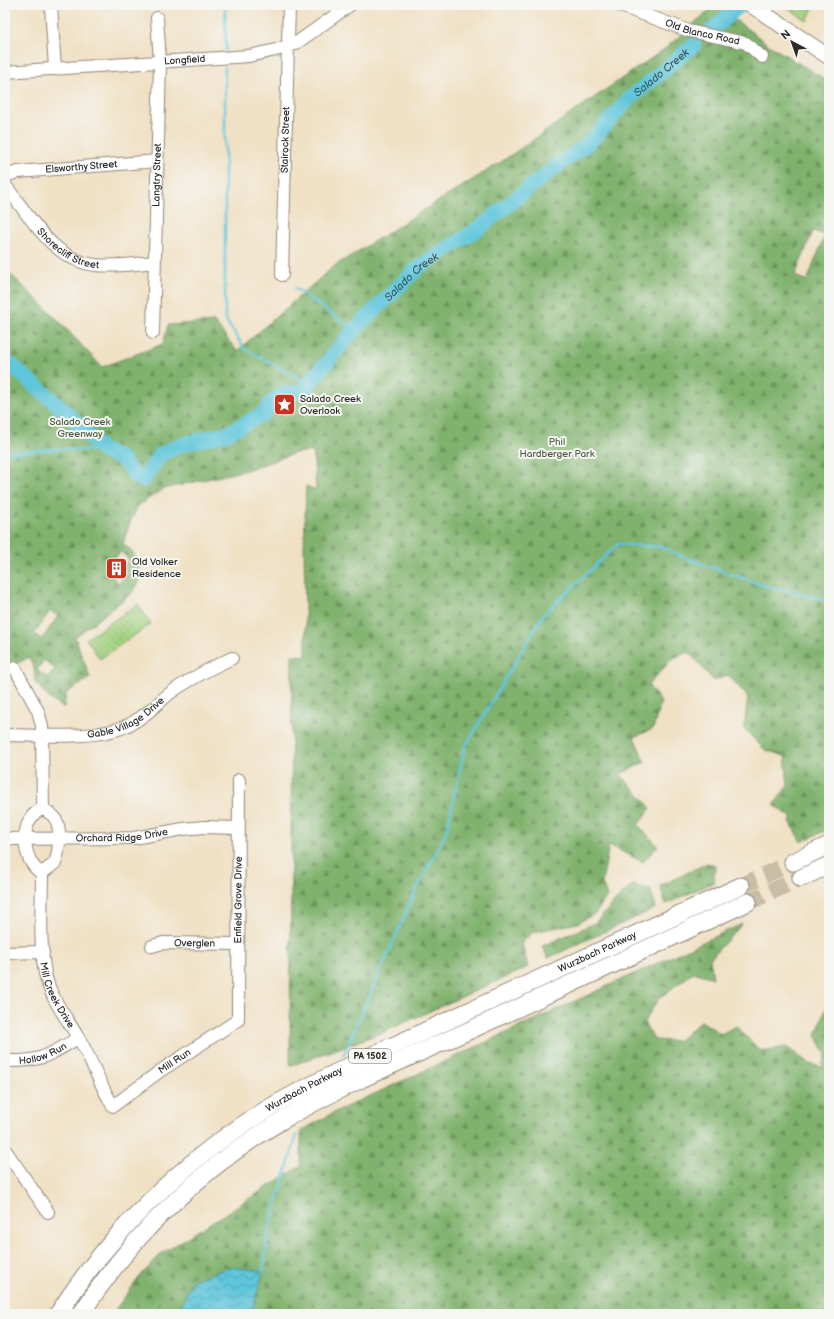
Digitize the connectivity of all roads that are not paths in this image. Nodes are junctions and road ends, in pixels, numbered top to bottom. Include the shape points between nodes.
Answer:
1 (51, 5) edge
2 (289, 5) edge
3 (350, 5) edge
4 (618, 5) edge
5 (751, 5) edge
6 (157, 18) dead end
7 (287, 46) junction
8 (762, 57) dead end
9 (829, 57) edge
10 (160, 62) junction
11 (54, 69) junction
12 (5, 72) edge
13 (158, 161) junction
14 (5, 176) edge
15 (5, 185) edge
16 (154, 262) junction
17 (282, 275) dead end
18 (153, 333) dead end
19 (232, 658) dead end
20 (15, 668) dead end
21 (5, 735) edge
22 (43, 735) junction
23 (239, 780) dead end
24 (43, 809) junction
25 (237, 828) junction
26 (5, 839) edge
27 (26, 839) junction
28 (58, 839) junction
29 (829, 846) edge
30 (793, 862) tunnel mouth
31 (829, 865) edge
32 (42, 873) junction
33 (801, 878) tunnel mouth
34 (741, 886) tunnel mouth
35 (748, 902) tunnel mouth
36 (237, 944) junction
37 (152, 946) dead end
38 (43, 952) junction
39 (5, 953) edge
40 (238, 1020) joint
41 (78, 1038) junction
42 (5, 1061) edge
43 (113, 1106) joint
44 (5, 1150) edge
45 (48, 1212) dead end
46 (58, 1314) edge
47 (81, 1314) edge

1 - 11 street
2 - 7 street, Stairock Street
3 - 7 street, Longfield via 320,28 295,44
4 - 8 street, Old Blanco Road via 689,31 746,43
5 - 9 main road
6 - 10 street, Langtry Street
7 - 10 street, Longfield via 249,56
7 - 17 street, Stairock Street
10 - 11 street, Longfield
10 - 13 street, Langtry Street
11 - 12 street, Longfield
13 - 14 street, Elsworthy Street via 18,172
13 - 16 street, Langtry Street
15 - 16 street, Shorecliff Street via 50,242 68,256 96,265
16 - 18 street, Langtry Street
19 - 22 street, Gable Village Drive via 193,678 170,693 145,715 124,727 96,733
20 - 22 street via 38,711
21 - 22 street, Gable Village Drive
22 - 24 street
23 - 25 street, Enfield Grove Drive
24 - 27 street via 35,811 30,817
24 - 28 street via 57,821
25 - 28 street, Orchard Ridge Drive via 183,829 134,838
25 - 36 street, Enfield Grove Drive
26 - 27 street, Orchard Ridge Drive
27 - 28 street, Orchard Ridge Drive
27 - 32 street via 28,860
28 - 32 street via 55,863
29 - 30 highway
31 - 33 highway
32 - 38 street, Mill Creek Drive
34 - 46 highway, Wurzbach Parkway / PA 1502 via 358,1062 260,1114 190,1165 140,1211 92,1265
35 - 47 highway, Wurzbach Parkway / PA 1502 via 363,1079 279,1122 219,1164 167,1209 130,1248
36 - 37 street, Overglen via 163,943
36 - 40 street, Enfield Grove Drive
38 - 39 street
38 - 41 street, Mill Creek Drive via 45,973 54,998
40 - 43 street, Mill Run via 171,1063
41 - 42 street, Hollow Run via 43,1058 28,1062
41 - 43 street, Mill Creek Drive
44 - 45 street

